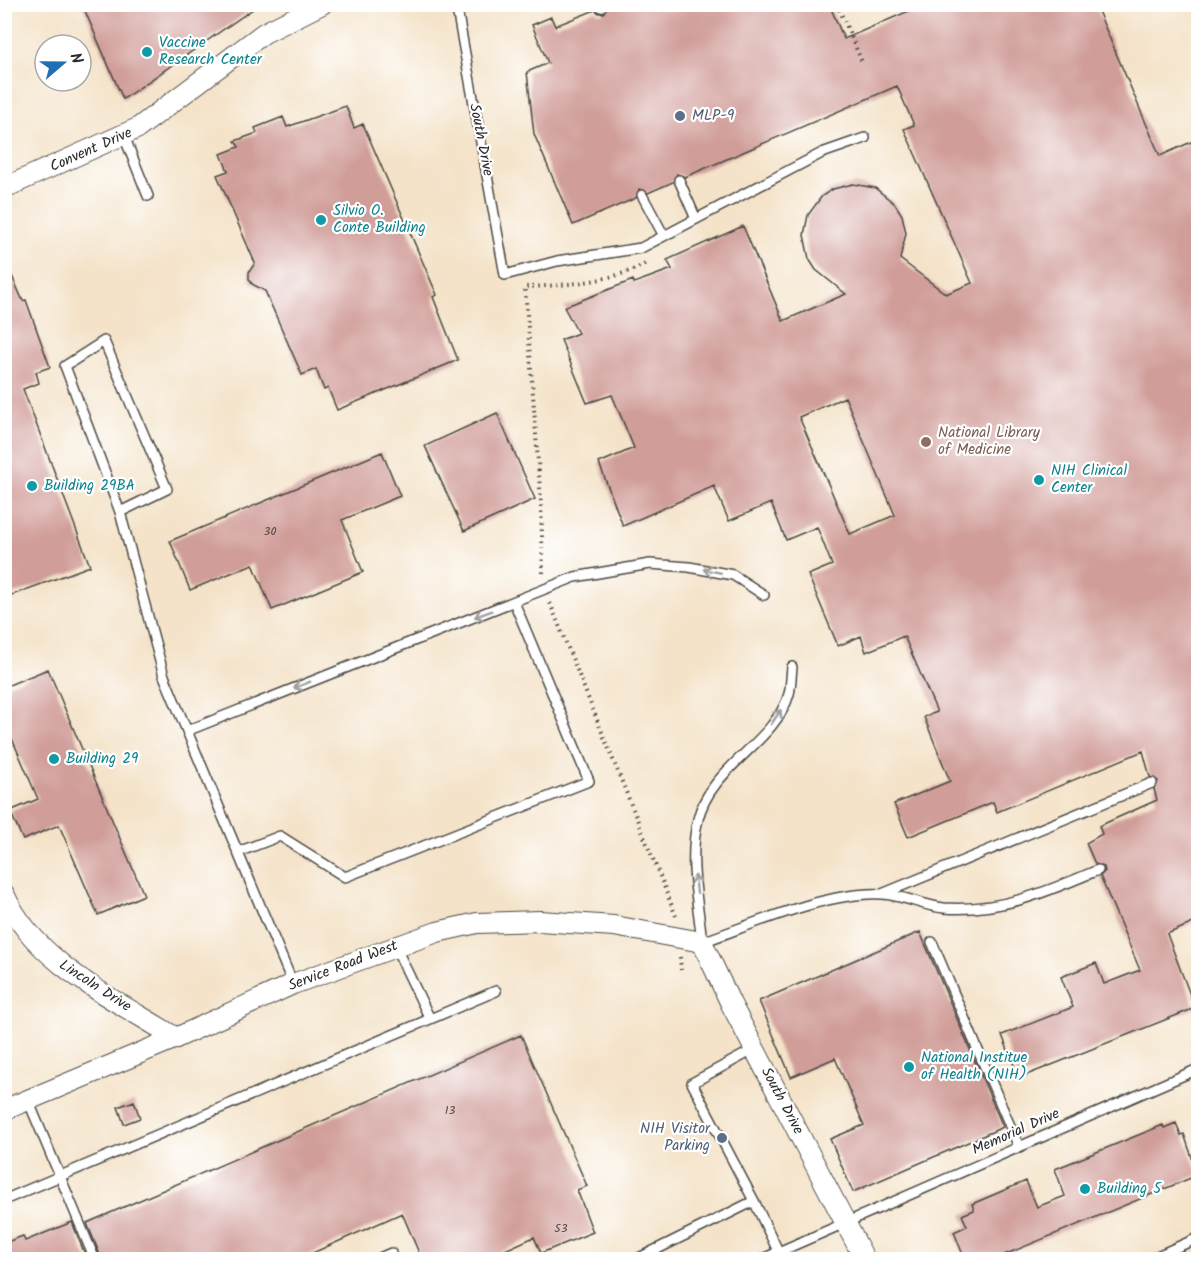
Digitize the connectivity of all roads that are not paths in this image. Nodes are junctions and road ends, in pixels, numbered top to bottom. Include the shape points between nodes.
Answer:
1 (322, 4) edge
2 (456, 4) edge
3 (124, 136) junction
4 (865, 138) dead end
5 (679, 180) dead end
6 (4, 188) edge
7 (642, 195) dead end
8 (148, 196) dead end
9 (696, 219) junction
10 (664, 236) junction
11 (120, 512) junction
12 (764, 595) dead end
13 (514, 602) junction
14 (792, 667) dead end
15 (189, 730) junction
16 (1152, 783) dead end
17 (238, 852) junction
18 (1098, 870) dead end
19 (4, 894) edge
20 (882, 894) junction
21 (702, 942) junction
22 (932, 942) dead end
23 (395, 946) junction
24 (293, 984) junction
25 (496, 991) dead end
26 (430, 1019) junction
27 (176, 1038) junction
28 (755, 1049) junction
29 (1198, 1069) edge
30 (28, 1100) junction
31 (4, 1110) edge
32 (1019, 1147) junction
33 (61, 1178) junction
34 (4, 1200) edge
35 (754, 1201) junction
36 (846, 1222) junction
37 (1198, 1238) edge
38 (778, 1251) junction
39 (391, 1252) dead end
40 (95, 1260) edge
41 (375, 1260) edge
42 (635, 1260) edge
43 (760, 1260) edge
44 (865, 1260) edge
45 (1148, 1260) edge

1 - 3 street, Convent Drive via 264,33
2 - 10 lane, South Drive via 505,275 557,261 641,248
3 - 6 street, Convent Drive
3 - 8 lane
4 - 9 lane via 822,153
5 - 9 lane
7 - 10 lane
9 - 10 lane
11 - 11 lane via 167,489 104,341 65,366
11 - 15 lane via 164,676
12 -> 13 lane via 733,575 650,564 574,577
13 -> 15 lane
13 - 17 lane via 589,781 345,877 280,836
21 -> 14 lane via 693,855 698,817 712,788 775,720 789,695
15 - 17 lane
16 - 20 lane
17 - 24 lane
18 - 20 lane via 1032,898 997,906 944,908
19 - 27 street, Lincoln Drive via 14,916 57,962
20 - 21 lane via 832,898
21 - 23 street, Service Road West via 614,926 540,921 477,923
21 - 28 street, South Drive
22 - 32 lane
23 - 24 street, Service Road West
23 - 26 lane
24 - 27 street, Service Road West
25 - 26 lane
26 - 33 lane
27 - 30 street, Service Road West
28 - 35 lane via 692,1083
28 - 36 street, South Drive
29 - 32 lane, Memorial Drive
30 - 31 street, Service Road West
30 - 33 lane
32 - 36 lane, Memorial Drive
33 - 34 lane
33 - 40 lane
35 - 38 lane
35 - 42 lane
36 - 38 lane, Memorial Drive
36 - 44 street, South Drive
37 - 45 lane
38 - 43 lane, Memorial Drive
39 - 41 lane

